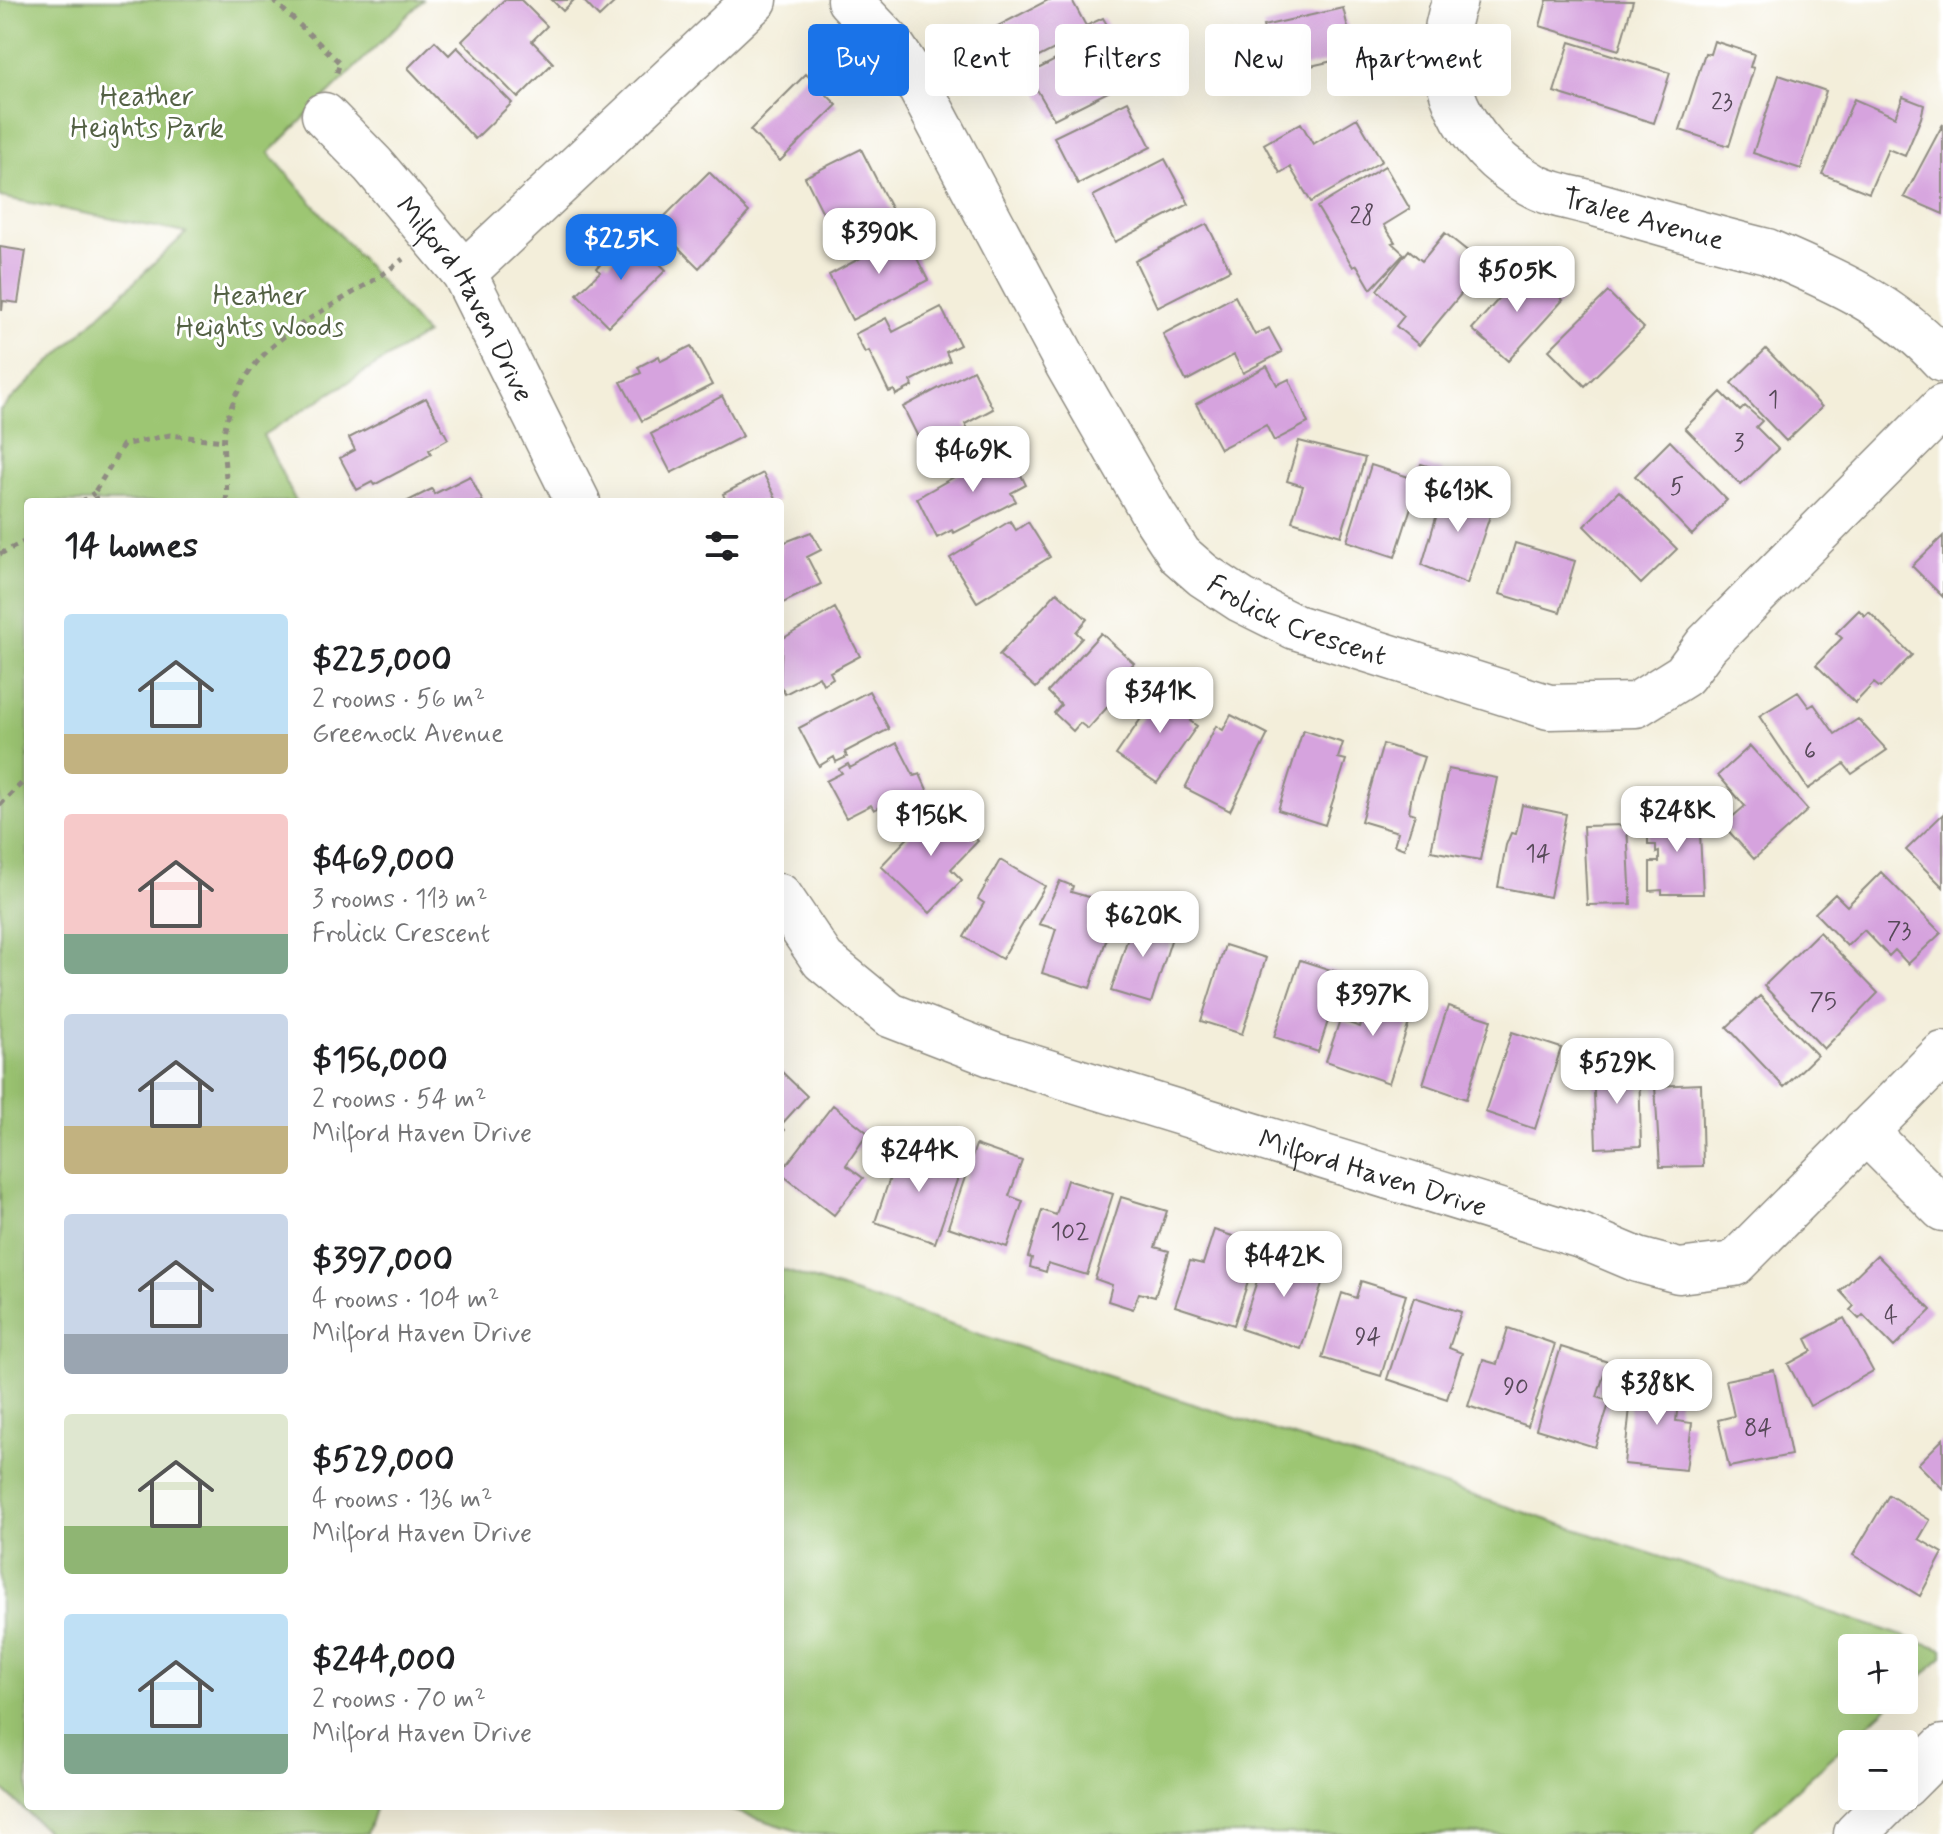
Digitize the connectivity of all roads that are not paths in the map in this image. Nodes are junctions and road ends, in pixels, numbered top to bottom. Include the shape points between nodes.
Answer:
1 (755, 0) edge
2 (849, 0) edge
3 (1455, 0) edge
4 (324, 115) road end
5 (464, 273) junction
6 (1943, 360) edge
7 (1943, 407) edge
8 (576, 498) edge
9 (784, 902) edge
10 (1943, 1054) edge
11 (1865, 1131) junction
12 (1943, 1209) edge
13 (1943, 1747) edge
14 (1918, 1772) edge
15 (1880, 1810) edge
16 (1856, 1834) edge

1 - 5 street
2 - 7 street, Frolick Crescent via 891,44 920,88 1067,364 1180,555 1241,600 1295,627 1549,707 1636,705 1684,675 1707,644
3 - 6 street, Tralee Avenue via 1445,24 1442,57 1448,84 1474,138 1533,186 1767,251 1896,315
4 - 5 street, Milford Haven Drive
5 - 8 street, Milford Haven Drive
9 - 11 street, Milford Haven Drive via 823,960 890,1015 996,1056 1679,1271 1734,1264
10 - 11 street, Milford Haven Drive
11 - 12 street
13 - 14 street
15 - 16 street

